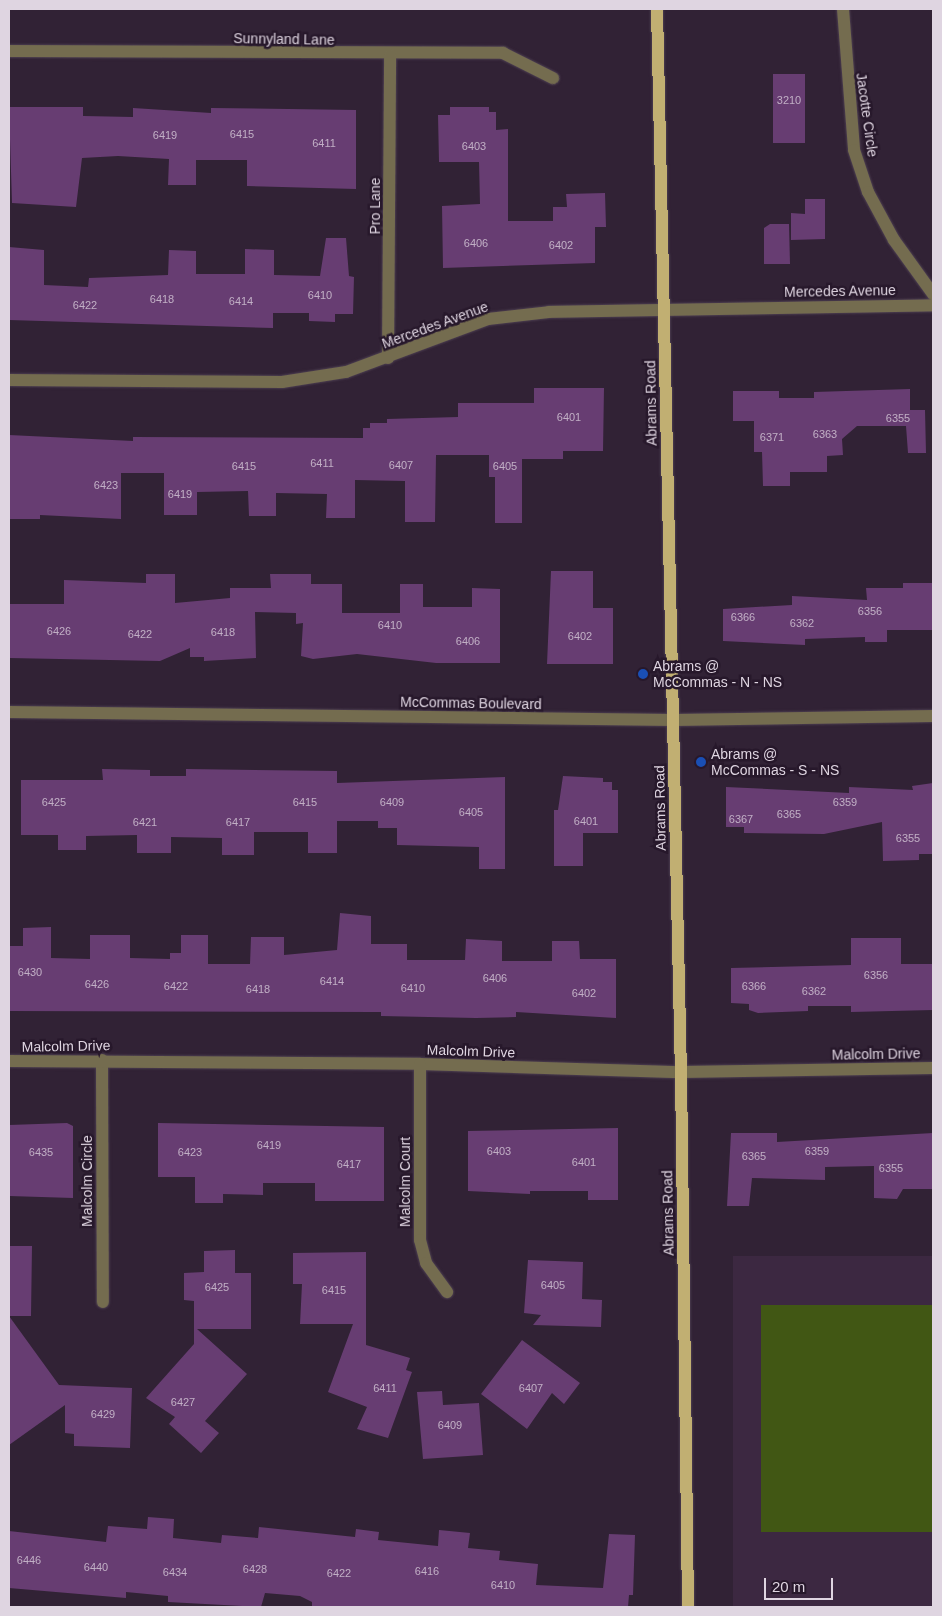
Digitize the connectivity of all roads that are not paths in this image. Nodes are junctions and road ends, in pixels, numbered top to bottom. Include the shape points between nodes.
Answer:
1 (657, 9) edge
2 (844, 9) edge
3 (9, 51) edge
4 (390, 54) junction
5 (552, 78) dead end
6 (933, 294) edge
7 (933, 304) edge
8 (664, 310) junction
9 (388, 358) junction
10 (9, 380) edge
11 (9, 712) edge
12 (933, 716) edge
13 (674, 720) junction
14 (102, 1060) junction
15 (9, 1061) edge
16 (420, 1064) junction
17 (933, 1068) edge
18 (681, 1072) junction
19 (447, 1292) dead end
20 (102, 1302) dead end
21 (688, 1607) edge

1 - 8 main road, Abrams Road
2 - 6 street, Jacotte Circle via 845,77 862,175 894,240
3 - 4 street, Sunnyland Lane
4 - 5 street, Sunnyland Lane via 504,53
4 - 9 street, Pro Lane
7 - 8 street, Mercedes Avenue
8 - 9 street, Mercedes Avenue via 549,312 488,319
8 - 13 main road, Abrams Road
9 - 10 street, Mercedes Avenue via 346,372 282,382
11 - 13 street, McCommas Boulevard
12 - 13 street, McCommas Boulevard
13 - 18 main road, Abrams Road
14 - 15 street, Malcolm Drive
14 - 16 street, Malcolm Drive
14 - 20 street, Malcolm Circle
16 - 18 street, Malcolm Drive
16 - 19 street, Malcolm Court via 420,1240 426,1262
17 - 18 street, Malcolm Drive
18 - 21 main road, Abrams Road

